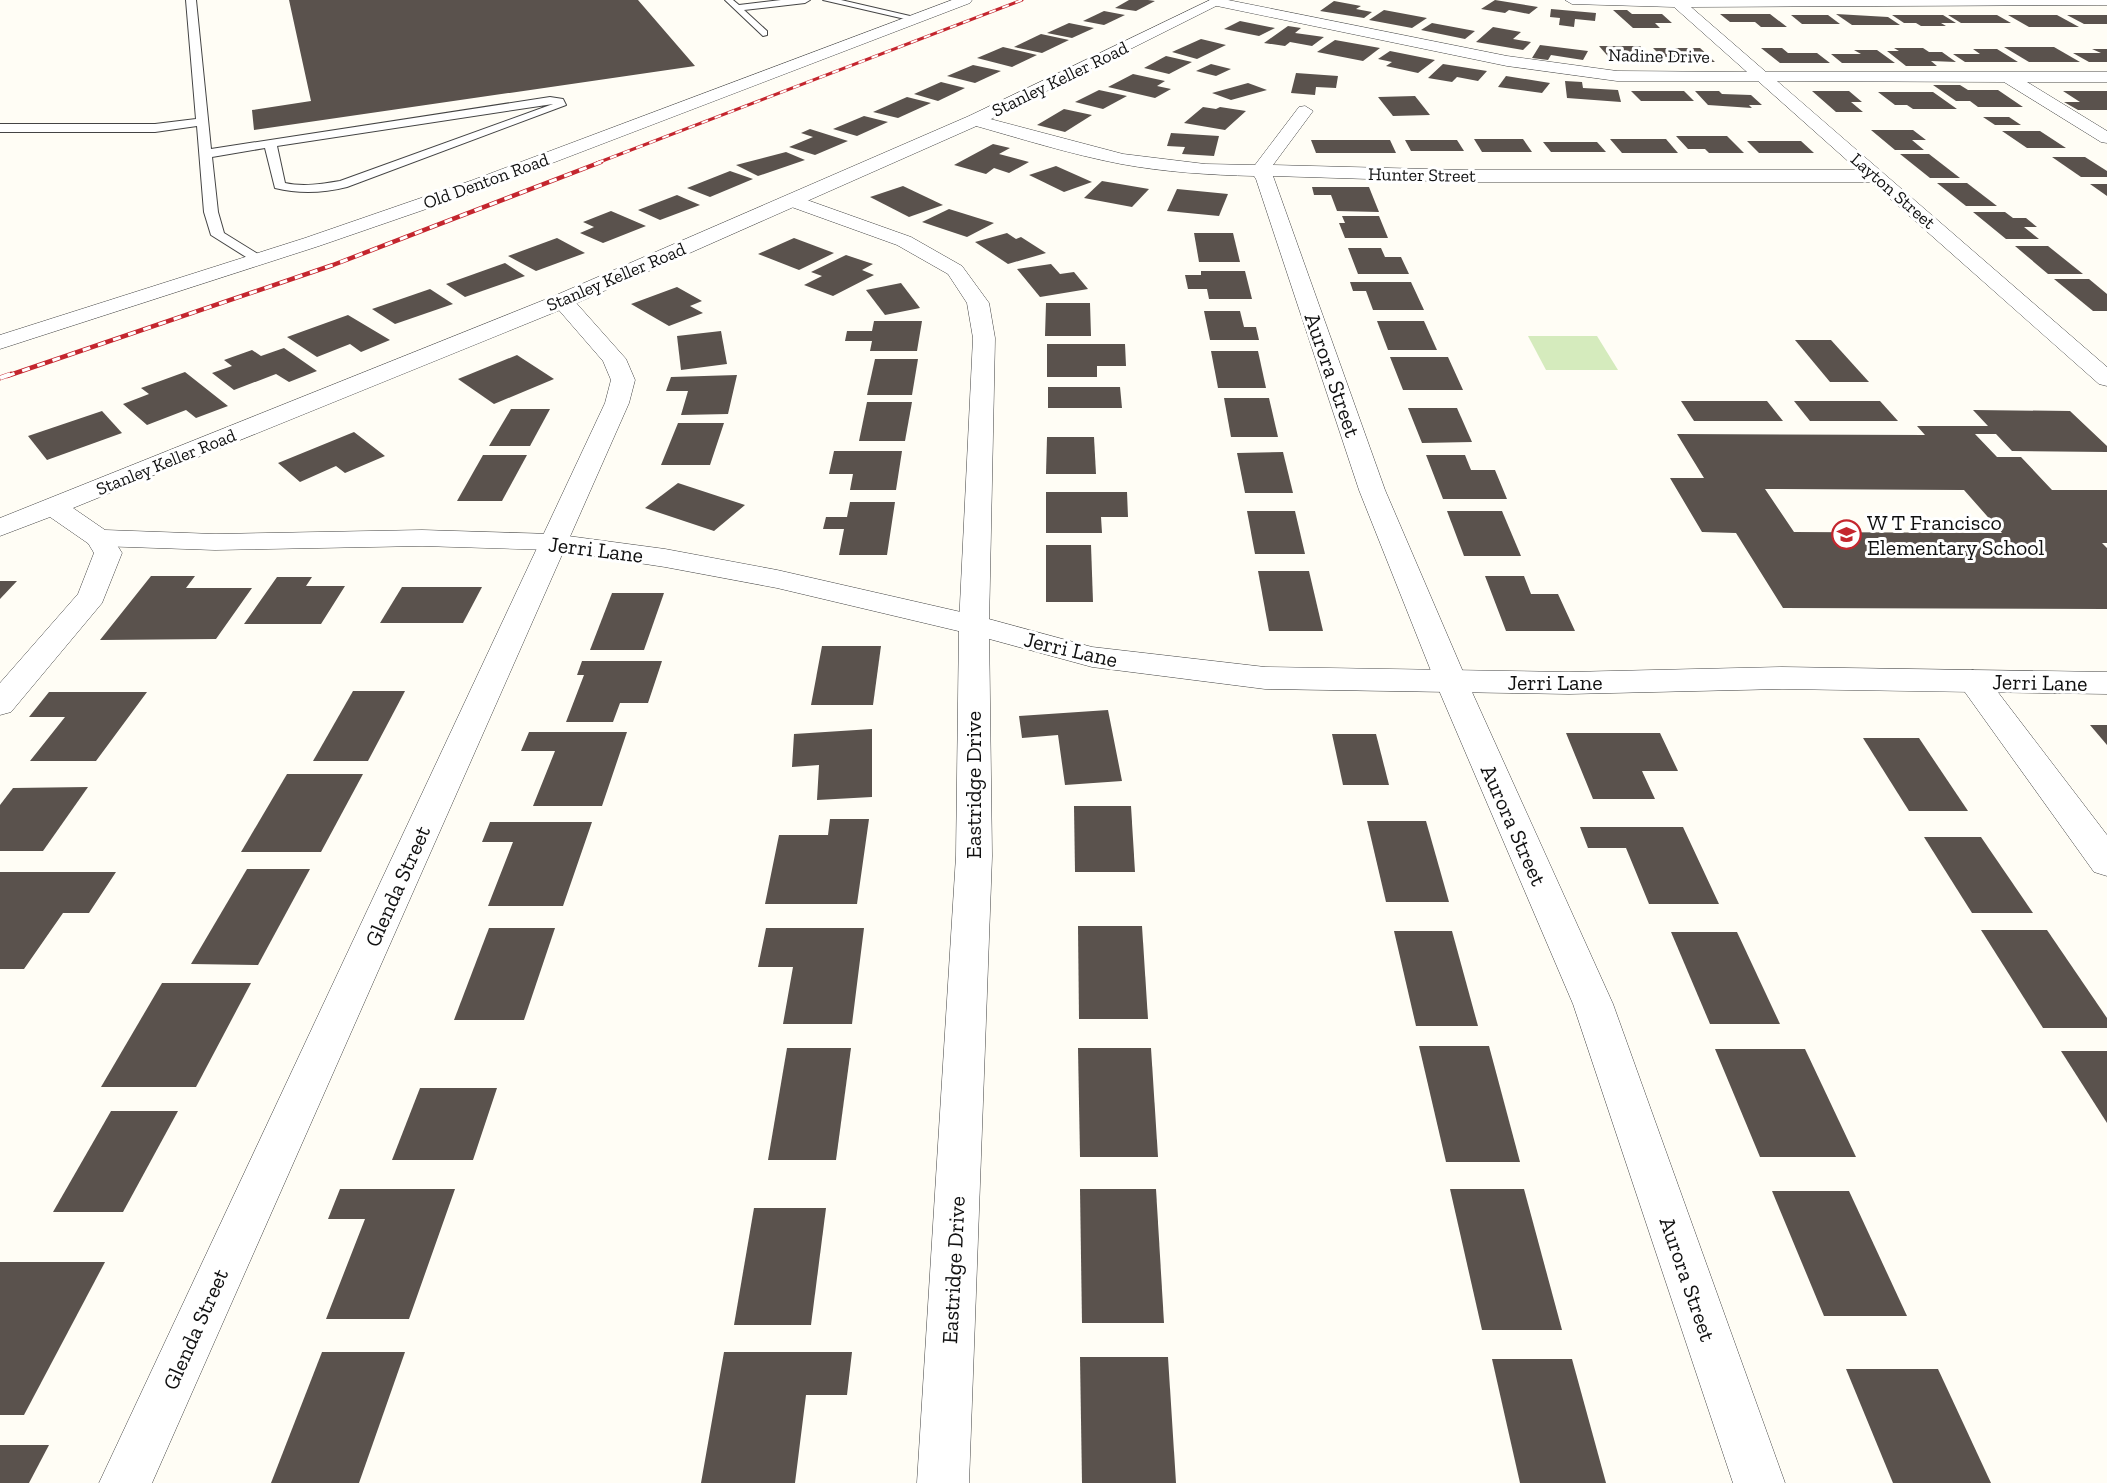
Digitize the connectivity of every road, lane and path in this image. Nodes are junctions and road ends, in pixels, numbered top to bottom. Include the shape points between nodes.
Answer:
1 (191, 0) edge
2 (728, 0) edge
3 (805, 0) edge
4 (828, 0) edge
5 (965, 0) edge
6 (1572, 0) edge
7 (1219, 1) edge
8 (2107, 1) edge
9 (1678, 3) junction
10 (737, 8) junction
11 (918, 19) junction
12 (763, 33) dead end
13 (1763, 77) junction
14 (2008, 77) junction
15 (2107, 77) edge
16 (1305, 111) dead end
17 (975, 120) junction
18 (201, 122) junction
19 (0, 128) edge
20 (2107, 138) edge
21 (270, 144) junction
22 (205, 154) junction
23 (1260, 171) junction
24 (1876, 176) junction
25 (793, 201) junction
26 (259, 259) junction
27 (562, 301) junction
28 (0, 342) edge
29 (2107, 379) edge
30 (53, 507) junction
31 (0, 528) edge
32 (99, 538) junction
33 (554, 542) junction
34 (974, 625) junction
35 (1452, 681) junction
36 (1973, 681) junction
37 (2107, 683) edge
38 (0, 704) edge
39 (2107, 862) edge
40 (125, 1483) edge
41 (943, 1483) edge
42 (1759, 1483) edge

1 - 18 lane
2 - 10 lane
3 - 10 lane
4 - 11 lane
5 - 11 street, Old Denton Road
6 - 9 street
7 - 13 street, Nadine Drive via 1551,69 1617,76
7 - 17 street, Stanley Keller Road
8 - 9 street
9 - 13 street, Layton Street
10 - 12 lane
11 - 26 street, Old Denton Road via 480,184
13 - 14 street, Nadine Drive
13 - 24 street, Layton Street
14 - 15 street, Nadine Drive
14 - 20 street
16 - 23 street
17 - 23 street, Hunter Street via 1123,159
17 - 25 street, Stanley Keller Road
18 - 19 lane via 155,128
18 - 22 lane
21 - 21 lane via 550,100 559,101 560,105 343,184 316,189 279,185
21 - 22 lane
22 - 26 lane via 211,212 218,235
23 - 24 street, Hunter Street via 1465,176
23 - 35 street, Aurora Street via 1372,490
24 - 29 street, Layton Street
25 - 27 street, Stanley Keller Road
25 - 34 street, Eastridge Drive via 904,241 939,259 955,270 978,303 984,338
26 - 28 street, Old Denton Road
27 - 30 street, Stanley Keller Road
27 - 33 street, Glenda Street via 614,359 623,380 617,403
30 - 31 street, Stanley Keller Road
30 - 32 street
32 - 33 street, Jerri Lane
32 - 38 street via 108,553 92,597
33 - 34 street, Jerri Lane via 777,579
33 - 40 street, Glenda Street
34 - 35 street, Jerri Lane via 1092,657 1253,677
34 - 41 street, Eastridge Drive via 974,856
35 - 36 street, Jerri Lane
35 - 42 street, Aurora Street via 1593,1004
36 - 37 street, Jerri Lane
36 - 39 street

